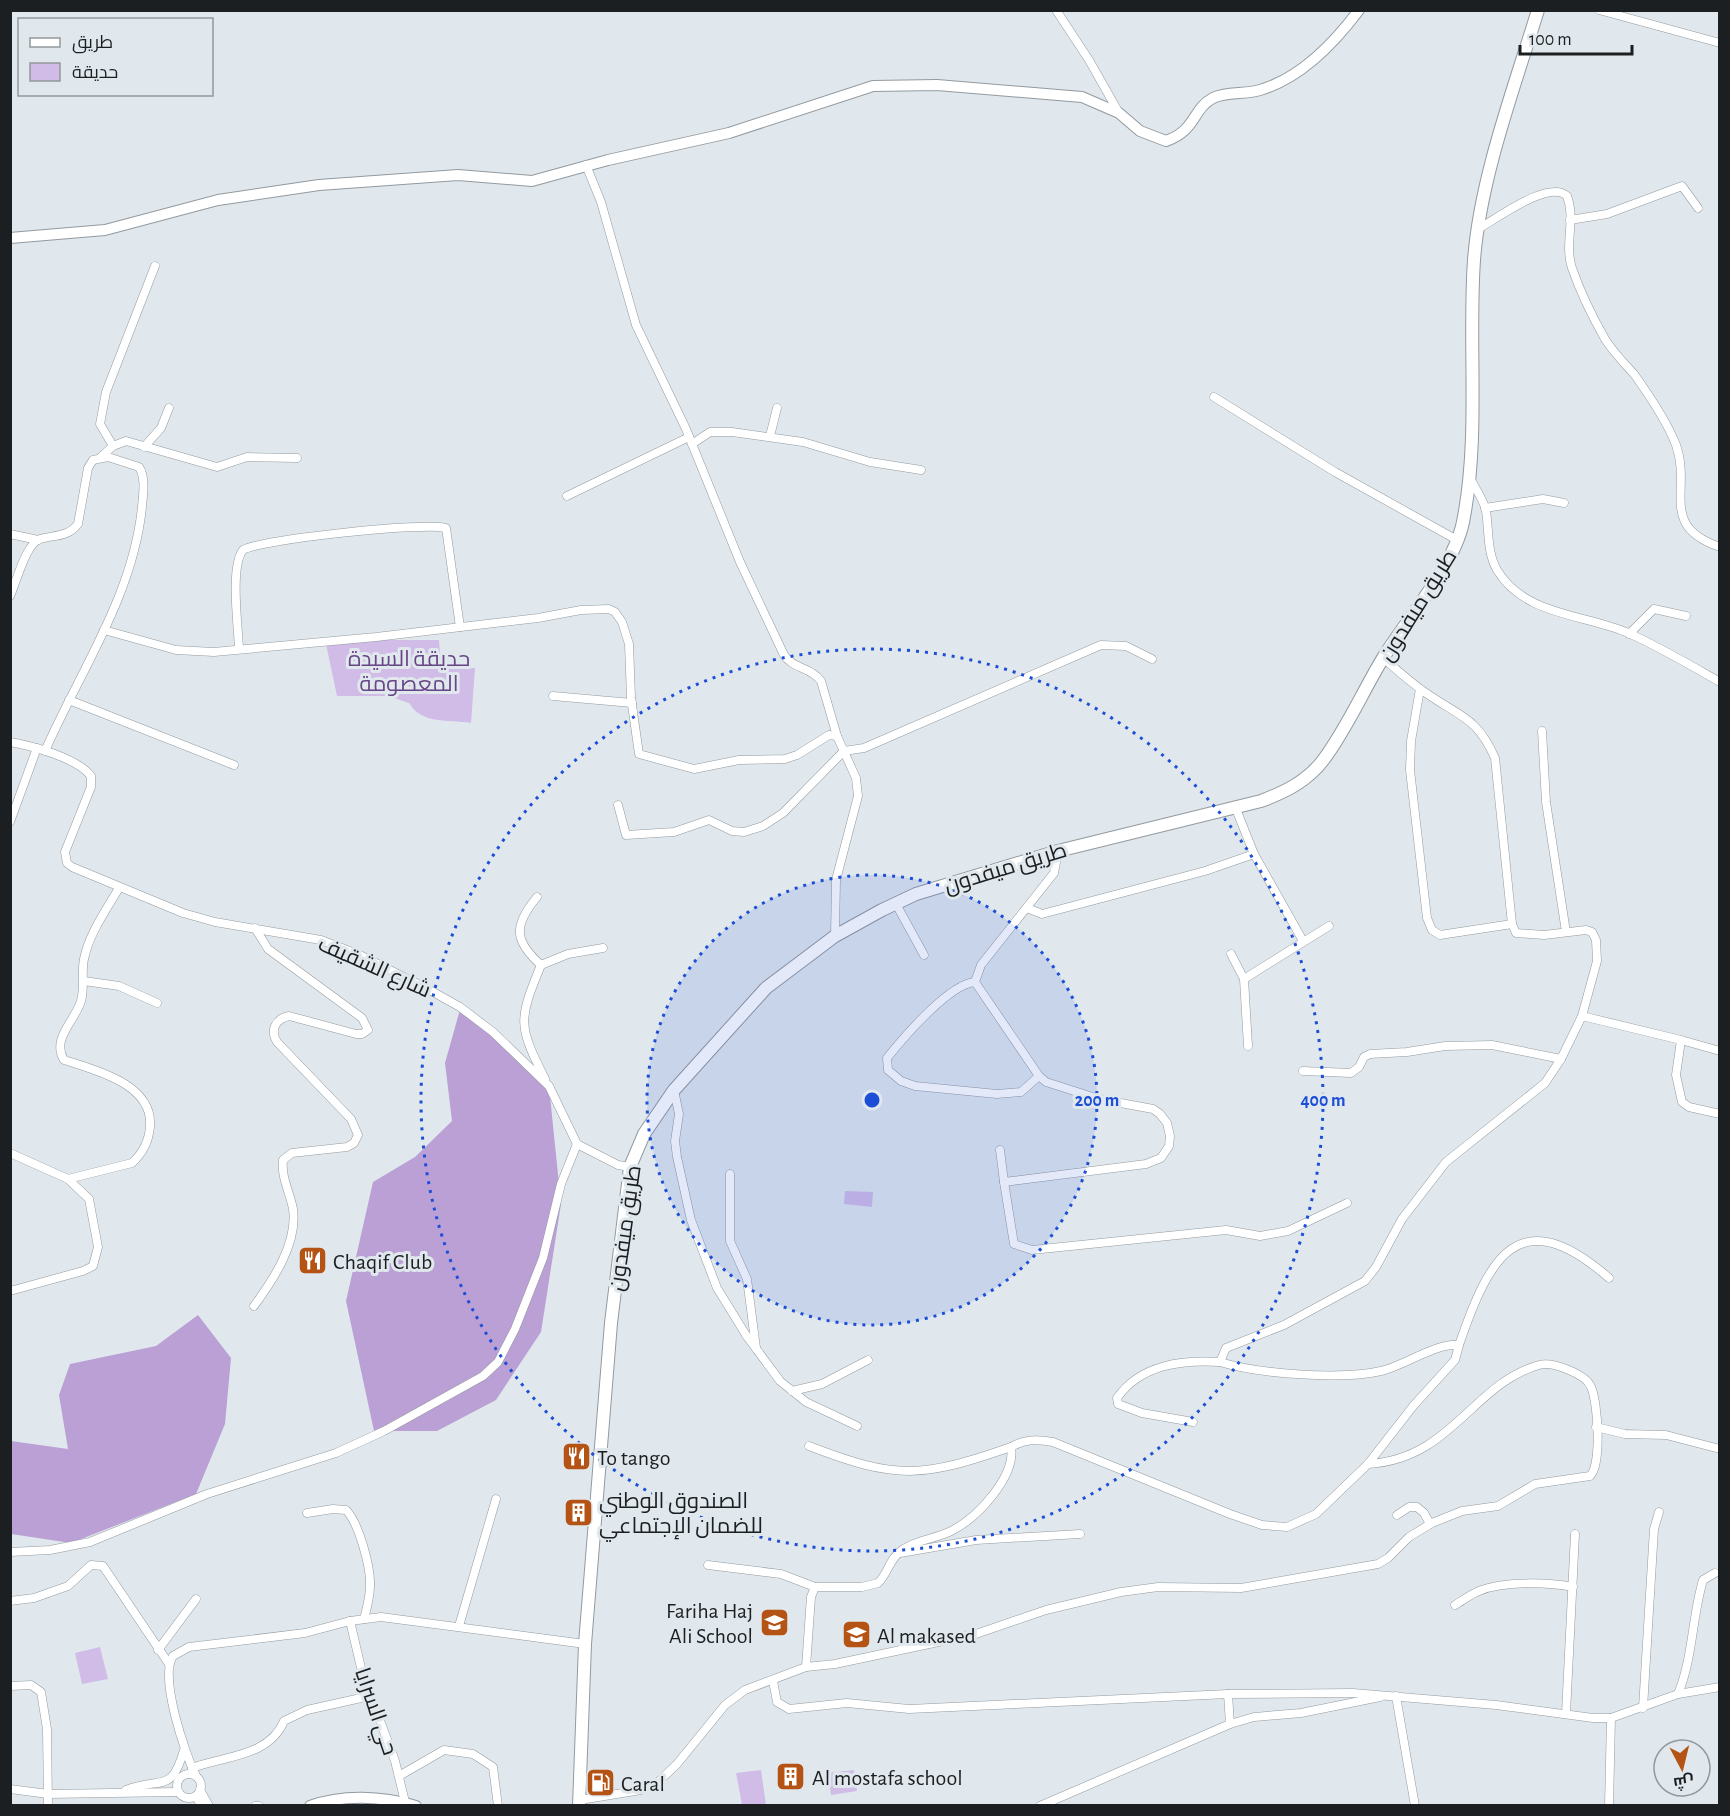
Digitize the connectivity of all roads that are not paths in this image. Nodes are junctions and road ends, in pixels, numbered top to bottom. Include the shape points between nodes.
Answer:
1 (1056, 10) edge
2 (1359, 10) edge
3 (1538, 10) edge
4 (1599, 10) edge
5 (1719, 43) edge
6 (1119, 113) junction
7 (586, 165) junction
8 (1698, 208) dead end
9 (1570, 220) junction
10 (1478, 230) junction
11 (10, 238) edge
12 (155, 266) dead end
13 (1214, 397) dead end
14 (169, 408) dead end
15 (777, 408) dead end
16 (770, 436) junction
17 (690, 441) junction
18 (113, 446) junction
19 (144, 447) junction
20 (101, 457) junction
21 (297, 458) dead end
22 (921, 470) dead end
23 (1470, 477) junction
24 (567, 496) dead end
25 (1564, 503) dead end
26 (1485, 508) junction
27 (10, 534) edge
28 (38, 540) junction
29 (1456, 540) junction
30 (1719, 547) edge
31 (10, 596) edge
32 (1686, 616) dead end
33 (460, 627) junction
34 (104, 630) junction
35 (1629, 634) junction
36 (239, 648) junction
37 (1383, 658) junction
38 (1152, 659) dead end
39 (1719, 682) edge
40 (1420, 689) junction
41 (553, 696) dead end
42 (69, 700) junction
43 (632, 703) junction
44 (1542, 731) dead end
45 (837, 736) junction
46 (10, 742) edge
47 (41, 749) junction
48 (844, 752) junction
49 (234, 765) dead end
50 (618, 805) dead end
51 (1236, 809) junction
52 (10, 822) edge
53 (1058, 851) junction
54 (1254, 854) junction
55 (119, 888) junction
56 (537, 897) dead end
57 (896, 904) junction
58 (1027, 908) junction
59 (1512, 924) junction
60 (1329, 926) dead end
61 (255, 928) junction
62 (1566, 932) junction
63 (835, 936) junction
64 (1303, 940) junction
65 (603, 948) dead end
66 (924, 954) dead end
67 (1231, 954) dead end
68 (541, 965) junction
69 (1244, 979) junction
70 (84, 981) junction
71 (975, 982) junction
72 (157, 1003) dead end
73 (1582, 1016) junction
74 (1681, 1040) junction
75 (1248, 1046) dead end
76 (1719, 1051) edge
77 (1561, 1059) junction
78 (1303, 1071) dead end
79 (1039, 1077) junction
80 (549, 1086) junction
81 (674, 1090) junction
82 (1719, 1114) edge
83 (577, 1144) junction
84 (1000, 1150) dead end
85 (10, 1153) edge
86 (630, 1167) junction
87 (730, 1174) dead end
88 (68, 1179) junction
89 (1004, 1182) junction
90 (1347, 1203) dead end
91 (1610, 1278) dead end
92 (10, 1291) edge
93 (254, 1306) dead end
94 (1459, 1345) junction
95 (756, 1350) junction
96 (868, 1360) dead end
97 (1220, 1362) junction
98 (792, 1391) junction
99 (1193, 1422) dead end
100 (857, 1426) dead end
101 (1596, 1427) junction
102 (809, 1446) dead end
103 (1011, 1447) junction
104 (1719, 1449) edge
105 (1368, 1464) junction
106 (496, 1499) dead end
107 (1659, 1512) dead end
108 (307, 1513) dead end
109 (1397, 1515) dead end
110 (1430, 1524) junction
111 (1080, 1534) dead end
112 (1575, 1534) dead end
113 (10, 1552) edge
114 (897, 1554) junction
115 (708, 1565) dead end
116 (1715, 1572) dead end
117 (815, 1587) junction
118 (1573, 1587) junction
119 (196, 1599) dead end
120 (10, 1601) edge
121 (1455, 1605) dead end
122 (363, 1619) junction
123 (350, 1621) junction
124 (459, 1626) junction
125 (585, 1644) junction
126 (158, 1650) junction
127 (169, 1664) junction
128 (806, 1667) junction
129 (773, 1681) junction
130 (10, 1686) edge
131 (1719, 1686) edge
132 (1228, 1694) junction
133 (1678, 1694) junction
134 (1387, 1695) junction
135 (370, 1696) junction
136 (1396, 1696) junction
137 (1643, 1708) junction
138 (1566, 1713) junction
139 (1611, 1718) junction
140 (1230, 1725) junction
141 (184, 1750) junction
142 (192, 1768) junction
143 (196, 1776) junction
144 (399, 1776) junction
145 (178, 1777) junction
146 (10, 1789) edge
147 (121, 1792) junction
148 (178, 1792) junction
149 (198, 1793) junction
150 (48, 1794) junction
151 (580, 1803) edge
152 (410, 1804) edge
153 (48, 1806) edge
154 (201, 1806) edge
155 (209, 1806) edge
156 (310, 1806) edge
157 (498, 1806) edge
158 (1040, 1806) edge
159 (1415, 1806) edge
160 (1609, 1806) edge

1 - 6 street
2 - 6 street via 1330,43 1293,75 1263,89 1214,98 1179,136 1166,141 1158,139 1140,131
3 - 10 main road, طريق ميفدون via 1502,128
4 - 5 street
6 - 7 street via 1082,97 1066,95 937,85 873,86 729,133
7 - 11 street via 532,181 458,175 319,185 218,200 105,230
7 - 17 street via 636,326
8 - 9 street via 1682,186 1607,214
9 - 10 street via 1567,196 1556,191 1522,202
9 - 30 street via 1567,249 1572,269 1604,336 1635,376 1675,443 1682,519 1694,535
10 - 23 main road, طريق ميفدون via 1473,278
12 - 18 street via 106,392 100,424
13 - 29 street via 1335,472
14 - 19 street via 161,428
15 - 16 street
16 - 17 street via 710,432
16 - 22 street via 870,462
17 - 24 street
17 - 45 street via 784,655 790,664 815,674 821,681
18 - 19 street via 126,441
18 - 20 street
19 - 21 street via 217,467 247,458
20 - 28 street via 88,468 78,524 66,534
20 - 34 street via 139,466 143,484 134,556
23 - 26 street
23 - 29 main road, طريق ميفدون
25 - 26 street via 1543,499
26 - 35 street via 1495,567 1515,591 1562,614 1597,621
27 - 28 street
28 - 31 street via 27,553
29 - 37 main road, طريق ميفدون
32 - 35 street via 1654,609
33 - 36 street
33 - 36 street via 446,528 382,530 300,538 243,550 237,574
33 - 43 street via 609,609 622,622 628,644
34 - 36 street via 188,652
34 - 42 street
35 - 39 street
37 - 40 street
37 - 51 main road, طريق ميفدون via 1339,736 1314,770 1284,793
38 - 48 street via 1126,646 1101,645 864,748
40 - 59 street via 1477,728 1486,737 1495,758
40 - 59 street via 1410,770 1427,918 1432,930 1440,935
41 - 43 street
42 - 47 street
42 - 49 street
43 - 45 street via 639,754 694,769 739,760 785,759 829,735
44 - 62 street via 1546,802
45 - 48 street
46 - 47 street
47 - 52 street
47 - 55 street via 91,776 91,787 66,847 67,863
48 - 50 street via 783,813 744,832 709,820 674,832 626,836
48 - 63 street via 856,778 858,796 836,879
51 - 53 main road, طريق ميفدون
51 - 54 street
53 - 57 main road, طريق ميفدون via 970,876
53 - 58 street via 1054,873
54 - 58 street via 1205,871 1042,914
54 - 64 street
55 - 61 street via 183,914
55 - 70 street via 89,944
56 - 68 street via 519,931 521,945
57 - 63 main road, طريق ميفدون
57 - 66 street
58 - 71 street via 981,965
59 - 62 street via 1516,933
60 - 64 street
61 - 80 street, شارع الشقيف via 321,940 418,983 494,1032
61 - 93 street, شارع الشقيف via 268,948 362,1018 368,1030 356,1034 289,1016 275,1025 273,1036 277,1042 351,1119 358,1135 347,1147 292,1153 283,1160 282,1175 292,1202 294,1223 278,1267
62 - 73 street via 1586,930 1596,940 1597,960
63 - 81 main road, طريق ميفدون via 766,988
64 - 69 street
65 - 68 street via 568,954
67 - 69 street
68 - 80 street via 523,1018 527,1040
69 - 75 street
70 - 72 street via 119,986
70 - 88 street via 80,1004 60,1040 60,1054 64,1060 105,1073 129,1088 147,1107 149,1130 140,1156 132,1163
71 - 79 street
71 - 79 street via 962,985 904,1038 887,1058 888,1070 915,1086 997,1094 1021,1092
73 - 74 street
73 - 77 street
74 - 76 street
74 - 82 street via 1676,1075 1682,1102
77 - 78 street via 1492,1045 1445,1046 1370,1054 1352,1073
77 - 97 street via 1552,1075 1530,1097 1446,1162 1402,1219 1365,1281 1304,1316 1226,1348
79 - 89 street via 1056,1087 1153,1109 1167,1123 1169,1146 1161,1158 1146,1164
80 - 83 street, شارع الشقيف
81 - 86 main road, طريق ميفدون via 644,1134
81 - 95 street via 679,1114 675,1141 692,1220 717,1288
83 - 86 street
83 - 113 street via 561,1184 543,1258 515,1329 498,1362 483,1376 342,1450 207,1494 90,1542
84 - 89 street
85 - 88 street
86 - 125 main road, طريق ميفدون via 610,1334
87 - 95 street via 730,1241 747,1279
88 - 92 street via 89,1199 98,1247 93,1266
89 - 90 street via 1012,1240 1024,1250 1226,1230 1260,1236 1288,1231
91 - 94 street via 1559,1246 1538,1240 1521,1243 1497,1261 1490,1272
94 - 97 street via 1448,1345 1370,1373 1298,1373
94 - 105 street via 1455,1360
95 - 98 street
96 - 98 street via 822,1384
97 - 99 street via 1185,1360 1159,1366 1117,1398 1118,1404 1132,1410
98 - 100 street via 815,1407
101 - 104 street via 1625,1434 1666,1435
101 - 105 street via 1596,1405 1588,1382 1555,1366 1540,1365 1502,1384 1435,1442 1402,1459
101 - 110 street via 1596,1467 1590,1476 1535,1484 1498,1506 1462,1511
102 - 103 street via 857,1464 911,1472 957,1466
103 - 105 street via 1028,1440 1053,1442 1230,1514 1276,1527 1307,1520 1330,1503
103 - 114 street via 1007,1475 968,1520 955,1530 911,1544
106 - 124 street
107 - 137 street via 1654,1529
108 - 122 street via 338,1509 346,1510 352,1517 362,1540 370,1581
109 - 110 street via 1417,1507
110 - 128 street via 1372,1566 1241,1588 1158,1587 1121,1592 1046,1610 976,1634 835,1665
111 - 114 street via 976,1540
112 - 118 street
114 - 117 street via 878,1583
115 - 117 street via 781,1574
116 - 133 street via 1703,1580
117 - 128 street
118 - 121 street via 1496,1587 1479,1591
118 - 138 street
119 - 126 street
120 - 126 street via 53,1593 68,1586 91,1565 103,1566
122 - 123 street
122 - 124 street via 394,1618
123 - 127 street via 305,1633 189,1647 176,1654
123 - 135 street, حي السرايا
124 - 125 street
125 - 151 main road, طريق ميفدون
126 - 127 street
127 - 141 street
128 - 129 street
129 - 132 street via 777,1702 789,1710 848,1703 909,1709
129 - 151 street via 745,1690 725,1705 657,1783 635,1792
130 - 150 street via 31,1685 41,1692
131 - 133 street
132 - 134 street
132 - 140 street
133 - 137 street
134 - 136 street
134 - 140 street via 1301,1713 1254,1717
135 - 142 street via 307,1710 284,1721 279,1735 264,1746
135 - 144 street, حي السرايا
136 - 138 street
136 - 159 street
137 - 139 street
138 - 139 street
139 - 160 street
140 - 158 street
141 - 142 street
141 - 145 street
142 - 143 street
143 - 145 street
143 - 149 street via 201,1783
144 - 152 street, حي السرايا
144 - 157 street via 444,1750 473,1754 492,1767
145 - 147 street
145 - 148 street
146 - 150 street
147 - 148 street
147 - 150 street
148 - 149 street via 188,1798
149 - 154 street
149 - 155 street
150 - 153 street
152 - 156 street via 353,1798

